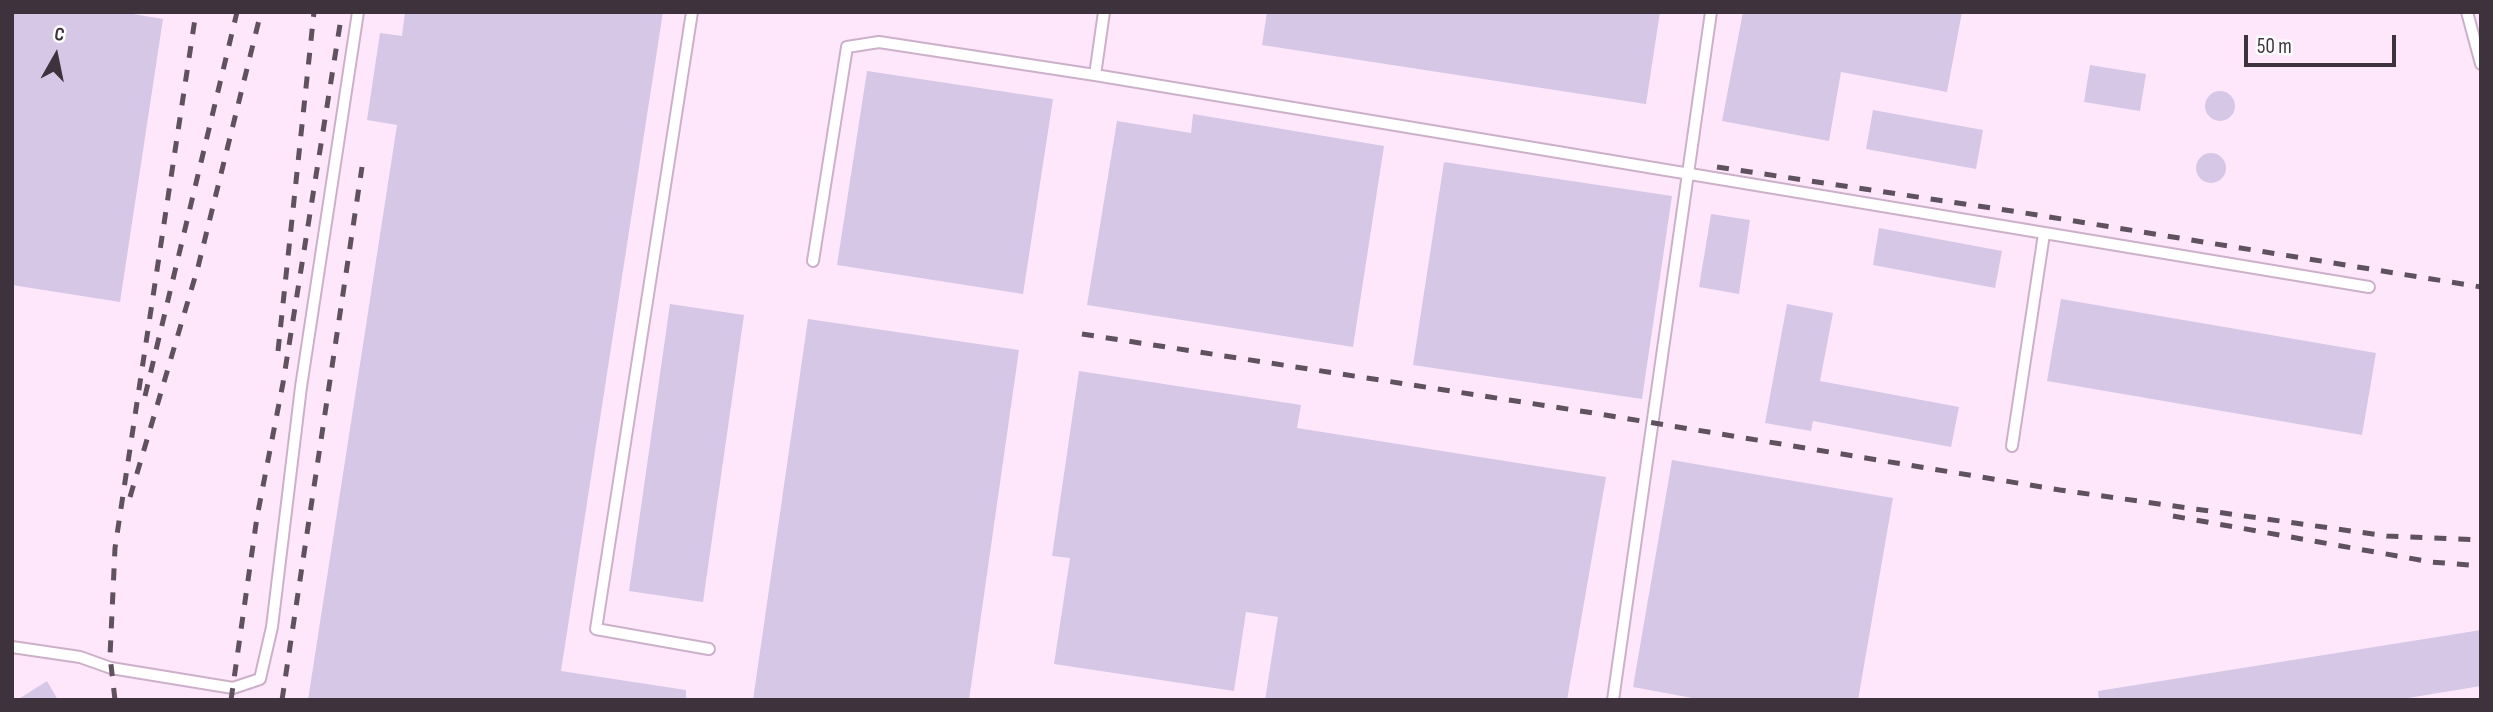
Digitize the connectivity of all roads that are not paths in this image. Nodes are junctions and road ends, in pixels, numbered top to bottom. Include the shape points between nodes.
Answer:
1 (358, 12) edge
2 (692, 12) edge
3 (1104, 12) edge
4 (1712, 12) edge
5 (2467, 12) edge
6 (2481, 64) edge
7 (1095, 75) junction
8 (1689, 175) junction
9 (2044, 234) junction
10 (813, 261) dead end
11 (2370, 287) dead end
12 (2012, 446) dead end
13 (12, 646) edge
14 (709, 649) dead end
15 (1613, 700) edge

1 - 13 lane via 301,387 272,627 260,680 233,688
2 - 14 lane via 596,629
3 - 7 lane
4 - 8 lane
5 - 6 lane
7 - 8 lane
7 - 10 lane via 879,42 847,47
8 - 9 lane
8 - 15 lane
9 - 11 lane
9 - 12 lane

